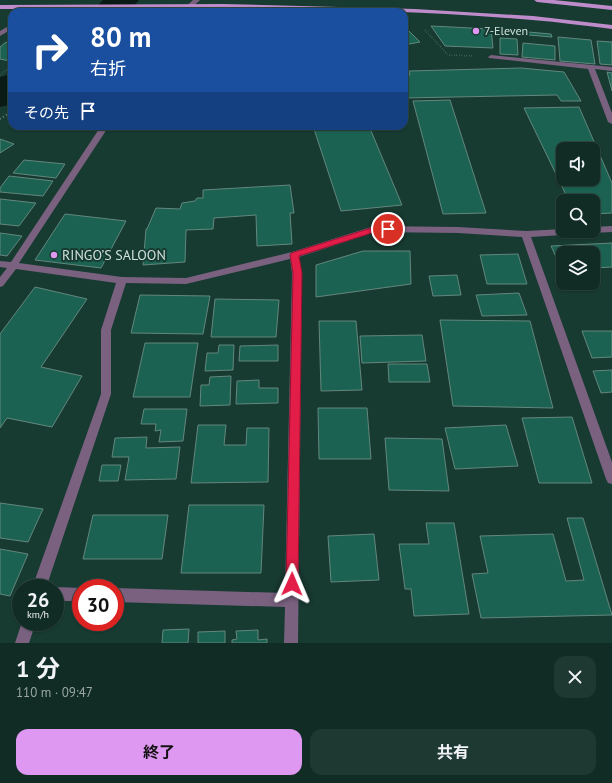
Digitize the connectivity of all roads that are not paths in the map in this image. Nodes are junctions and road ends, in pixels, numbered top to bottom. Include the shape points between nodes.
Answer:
1 (156, 0) edge
2 (197, 0) edge
3 (537, 0) edge
4 (0, 6) edge
5 (44, 6) junction
6 (189, 6) junction
7 (40, 8) edge
8 (279, 8) edge
9 (612, 8) edge
10 (408, 11) edge
11 (612, 27) edge
12 (491, 57) road end
13 (591, 68) junction
14 (612, 69) edge
15 (612, 122) edge
16 (102, 130) edge
17 (612, 229) edge
18 (600, 230) edge
19 (556, 232) edge
20 (526, 234) junction
21 (294, 255) junction
22 (0, 264) edge
23 (13, 266) junction
24 (122, 280) junction
25 (0, 284) edge
26 (612, 479) edge
27 (42, 579) edge
28 (124, 595) edge
29 (292, 600) junction
30 (25, 631) edge
31 (22, 643) edge
32 (291, 643) edge

1 - 6 main road
2 - 6 street
3 - 9 main road
4 - 5 main road
5 - 6 main road
5 - 7 street
6 - 8 main road
10 - 11 main road via 533,18
12 - 13 street
13 - 14 street
13 - 15 street
16 - 23 street
17 - 18 street
19 - 20 street
20 - 21 street via 374,229
20 - 26 street
21 - 24 street via 186,281
21 - 29 street via 297,273
22 - 23 street
23 - 24 street
23 - 25 street
24 - 27 street via 106,330 106,394
28 - 29 street
29 - 32 street
30 - 31 street

